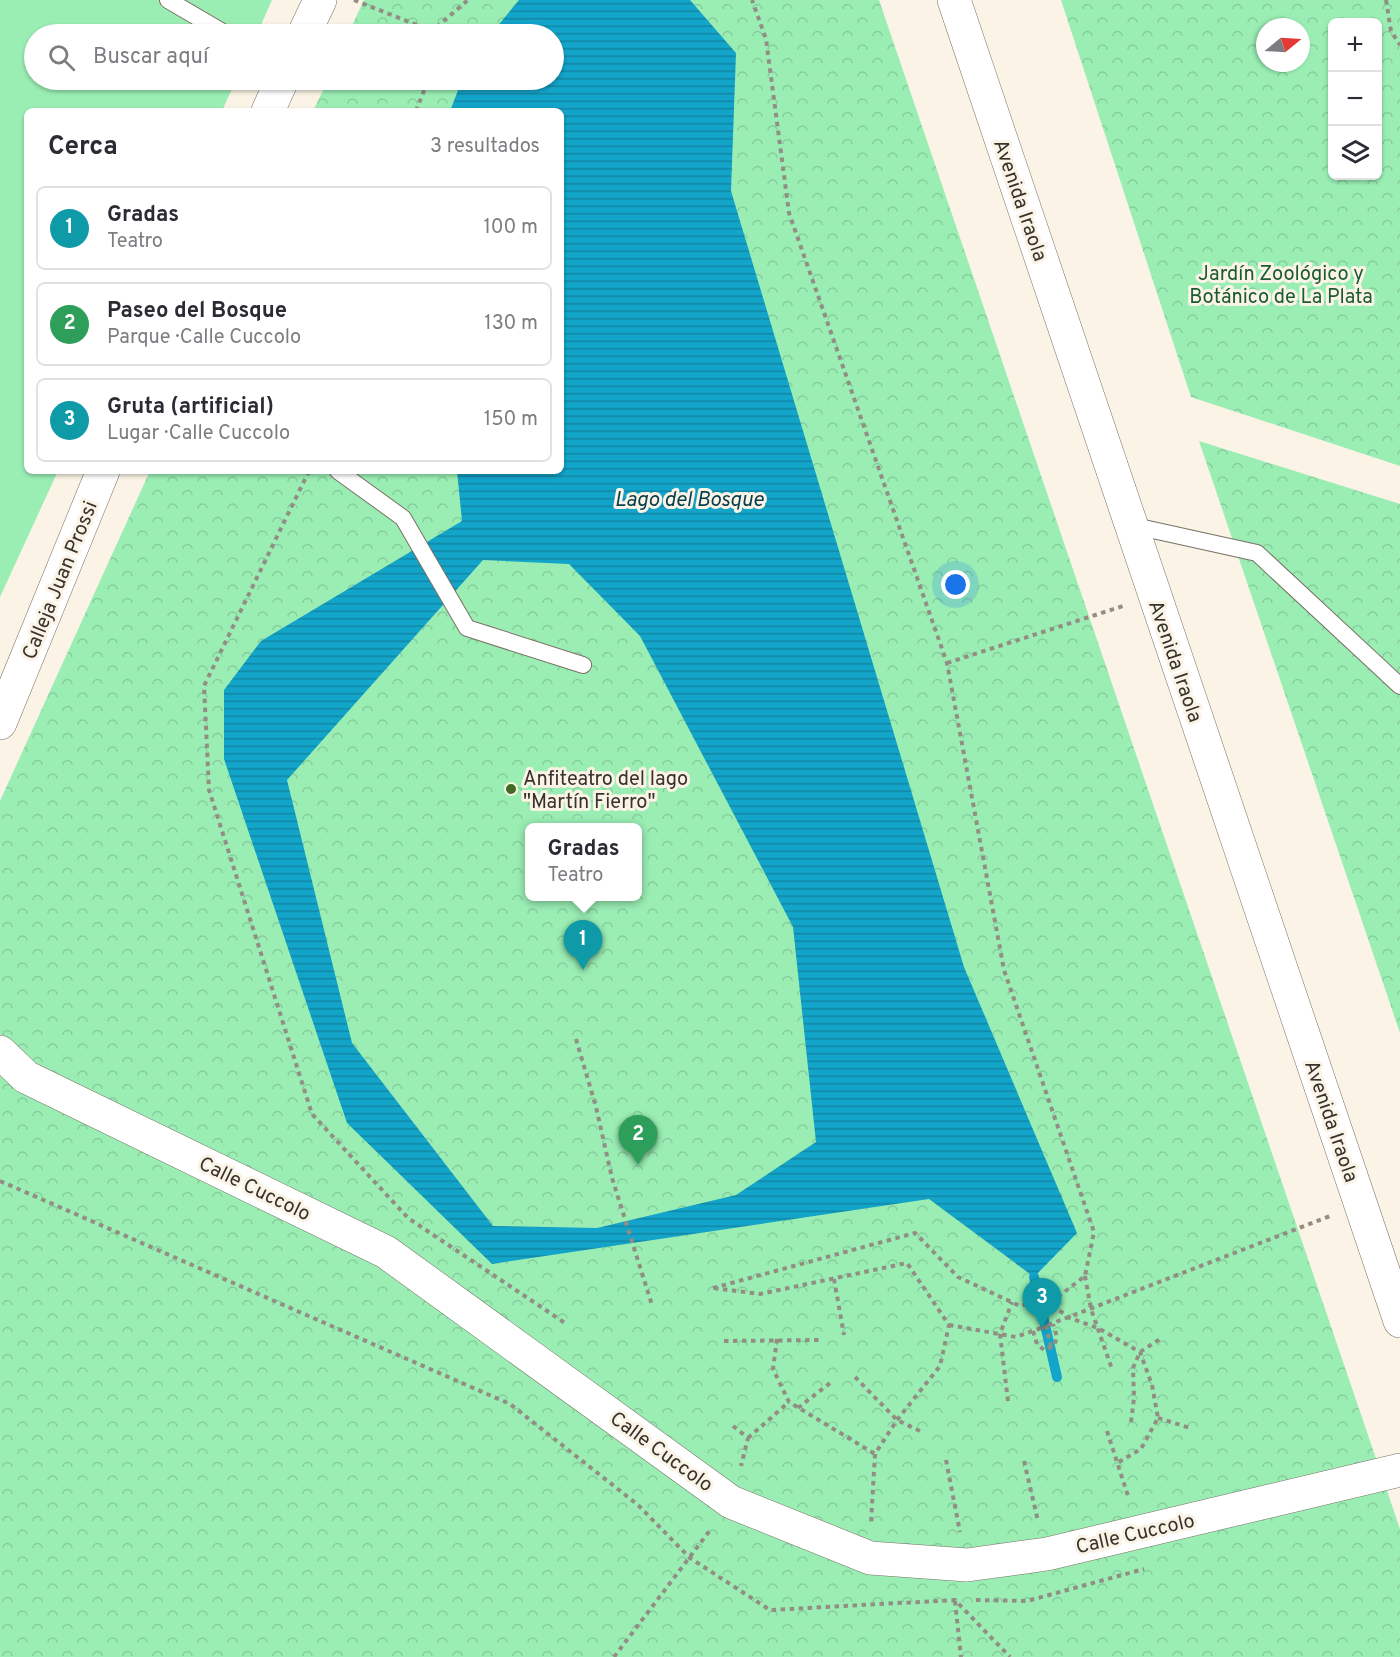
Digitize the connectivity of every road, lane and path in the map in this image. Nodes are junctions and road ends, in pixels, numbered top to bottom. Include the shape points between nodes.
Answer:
1 (168, 0) edge
2 (320, 0) edge
3 (354, 0) edge
4 (468, 0) edge
5 (752, 0) edge
6 (954, 0) edge
7 (1386, 0) edge
8 (209, 24) edge
9 (309, 24) edge
10 (411, 24) edge
11 (442, 24) edge
12 (1400, 45) edge
13 (277, 90) edge
14 (424, 90) edge
15 (269, 108) edge
16 (417, 108) edge
17 (103, 474) edge
18 (308, 474) edge
19 (342, 474) edge
20 (1130, 525) junction
21 (1154, 596) junction
22 (946, 663) junction
23 (582, 665) dead end
24 (1400, 686) edge
25 (0, 723) edge
26 (576, 1039) dead end
27 (0, 1052) edge
28 (0, 1180) edge
29 (1361, 1204) junction
30 (1085, 1276) junction
31 (834, 1279) junction
32 (1012, 1302) junction
33 (652, 1305) dead end
34 (1091, 1309) junction
35 (1070, 1318) junction
36 (1400, 1321) edge
37 (565, 1323) dead end
38 (1050, 1324) junction
39 (950, 1325) junction
40 (1098, 1328) junction
41 (1033, 1331) junction
42 (1000, 1334) junction
43 (844, 1335) dead end
44 (1160, 1339) dead end
45 (777, 1340) junction
46 (821, 1340) dead end
47 (724, 1341) dead end
48 (1051, 1347) junction
49 (1140, 1352) junction
50 (1112, 1369) dead end
51 (855, 1377) dead end
52 (830, 1383) dead end
53 (1008, 1401) dead end
54 (789, 1402) junction
55 (798, 1408) junction
56 (1158, 1418) junction
57 (897, 1420) junction
58 (1131, 1422) dead end
59 (733, 1426) dead end
60 (1190, 1428) dead end
61 (1107, 1431) dead end
62 (922, 1432) dead end
63 (748, 1438) junction
64 (875, 1454) junction
65 (946, 1460) dead end
66 (1024, 1461) dead end
67 (1400, 1470) edge
68 (731, 1502) junction
69 (1047, 1554) junction
70 (690, 1558) junction
71 (870, 1558) junction
72 (967, 1565) junction
73 (955, 1600) junction
74 (614, 1657) edge
75 (961, 1657) edge
76 (1010, 1657) edge

1 - 8 lane
2 - 9 street
3 - 10 path
4 - 11 path
5 - 22 path via 766,39 789,213
6 - 20 street, Avenida Iraola
7 - 12 path via 1391,31
13 - 15 street
14 - 16 path
17 - 25 street, Calleja Juan Prossi
18 - 37 path via 204,686 209,790 312,1114 408,1218
19 - 23 lane via 403,518 466,628
20 - 21 street, Avenida Iraola
20 - 24 lane via 1257,553
21 - 22 path
21 - 29 street, Avenida Iraola
22 - 30 path via 1004,970 1094,1232
26 - 33 path via 612,1178
27 - 68 street, Calle Cuccolo via 26,1077 386,1252
28 - 70 path via 510,1404 638,1505
29 - 34 path
29 - 36 street, Avenida Iraola
30 - 32 path via 1059,1296 1020,1306
30 - 34 path
31 - 32 path via 760,1294 713,1288 915,1233 958,1277
31 - 39 path via 907,1263
31 - 43 path
32 - 42 path
34 - 35 path
34 - 40 path
35 - 38 path
35 - 40 path
35 - 48 path via 1056,1308 1041,1305
38 - 41 path, bridge
38 - 48 path via 1057,1337
39 - 42 path
39 - 57 path via 940,1366
40 - 49 path
40 - 50 path
41 - 42 path via 1016,1337
41 - 48 path via 1037,1344 1044,1350
42 - 53 path
44 - 49 path
45 - 46 path
45 - 47 path
45 - 54 path via 773,1369
49 - 56 path via 1152,1384
49 - 58 path via 1133,1368
51 - 57 path
52 - 55 path
54 - 55 path
54 - 63 path
55 - 64 path
56 - 60 path
56 - 61 path via 1140,1449 1117,1463
57 - 62 path
57 - 64 path
59 - 63 path
63 - 68 path
64 - 71 path
65 - 72 path
66 - 69 path
67 - 69 street, Calle Cuccolo
68 - 70 path
68 - 71 street, Calle Cuccolo
69 - 72 street, Calle Cuccolo
70 - 73 path via 770,1610
70 - 74 path
71 - 72 street, Calle Cuccolo
73 - 75 path
73 - 76 path

